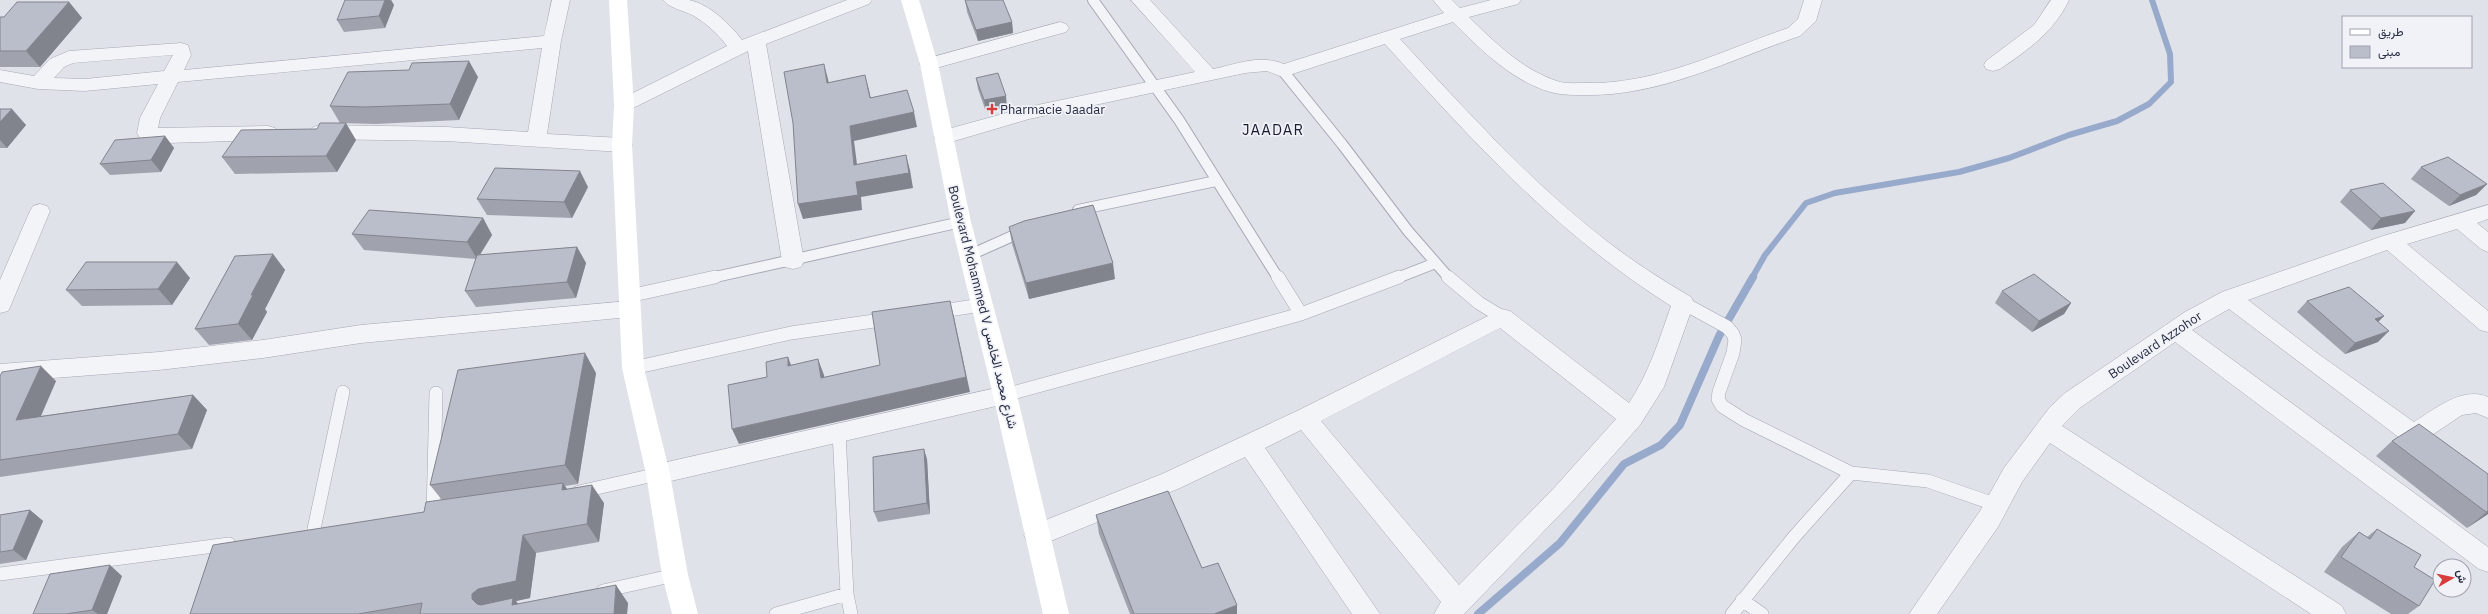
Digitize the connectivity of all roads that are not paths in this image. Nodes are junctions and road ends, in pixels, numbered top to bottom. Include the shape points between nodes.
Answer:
1 (561, 0) edge
2 (618, 0) edge
3 (672, 0) edge
4 (863, 0) edge
5 (910, 0) edge
6 (1093, 0) edge
7 (1140, 0) edge
8 (1442, 0) edge
9 (1512, 0) edge
10 (1813, 0) edge
11 (2060, 0) edge
12 (1456, 15) junction
13 (1060, 28) dead end
14 (1389, 38) junction
15 (552, 41) junction
16 (747, 45) junction
17 (929, 64) junction
18 (1993, 65) dead end
19 (1283, 71) junction
20 (1208, 75) junction
21 (0, 76) edge
22 (170, 77) junction
23 (38, 83) junction
24 (1153, 86) junction
25 (624, 105) junction
26 (944, 137) junction
27 (537, 138) junction
28 (622, 145) junction
29 (1216, 180) junction
30 (40, 211) dead end
31 (1070, 212) edge
32 (2488, 212) edge
33 (2460, 220) junction
34 (961, 222) junction
35 (1034, 226) edge
36 (2390, 241) junction
37 (2488, 244) edge
38 (970, 255) junction
39 (793, 261) junction
40 (1433, 264) junction
41 (2230, 298) junction
42 (629, 302) junction
43 (0, 305) edge
44 (980, 305) junction
45 (1688, 306) junction
46 (927, 313) edge
47 (1301, 314) junction
48 (1502, 317) junction
49 (897, 318) edge
50 (2488, 324) edge
51 (2176, 330) junction
52 (634, 368) junction
53 (0, 373) edge
54 (343, 392) dead end
55 (436, 394) dead end
56 (1005, 395) junction
57 (2488, 409) edge
58 (1305, 418) junction
59 (1632, 418) junction
60 (2048, 428) junction
61 (839, 432) junction
62 (2413, 434) junction
63 (1249, 444) junction
64 (2451, 461) edge
65 (1851, 473) junction
66 (658, 474) junction
67 (565, 495) edge
68 (1997, 505) junction
69 (449, 512) edge
70 (433, 515) junction
71 (417, 517) edge
72 (330, 527) edge
73 (314, 529) junction
74 (300, 532) edge
75 (1037, 535) junction
76 (241, 542) edge
77 (2488, 561) edge
78 (0, 574) edge
79 (675, 575) junction
80 (592, 593) edge
81 (847, 594) junction
82 (1742, 600) junction
83 (1452, 609) edge
84 (685, 614) edge
85 (776, 614) edge
86 (851, 614) edge
87 (1056, 614) edge
88 (1367, 614) edge
89 (1732, 614) edge
90 (1762, 614) edge
91 (1922, 614) edge
92 (2333, 614) edge

1 - 15 street
2 - 25 main road
3 - 16 street via 713,20
4 - 16 street
5 - 17 main road, Boulevard Mohammed V شارع محمد الخامس
6 - 24 lane
7 - 20 street
8 - 12 street
9 - 12 street
10 - 12 street via 1807,21 1794,32 1640,86 1597,91 1554,87 1512,66
11 - 18 street via 2055,14 2037,32
12 - 14 street
13 - 17 street
14 - 19 street
14 - 45 street via 1485,143 1553,210 1626,268
15 - 22 street
15 - 27 street
16 - 25 street
16 - 39 street
17 - 26 main road, Boulevard Mohammed V شارع محمد الخامس
19 - 20 street via 1270,65 1256,64
19 - 40 lane via 1355,160
20 - 24 street
21 - 23 street
22 - 23 street via 85,85
22 - 23 street via 182,55 180,49 69,57 57,63
22 - 27 street via 150,118 147,129 149,135 345,131
24 - 26 street via 1028,113
24 - 29 lane via 1179,120
25 - 28 main road
26 - 34 main road, Boulevard Mohammed V شارع محمد الخامس
27 - 28 street
28 - 42 main road
29 - 31 lane
29 - 47 lane
30 - 43 street
32 - 33 street, Boulevard Azzohor
33 - 36 street, Boulevard Azzohor
33 - 37 street
34 - 38 main road, Boulevard Mohammed V شارع محمد الخامس
34 - 39 lane
35 - 38 lane
36 - 41 street, Boulevard Azzohor
36 - 50 street
38 - 44 main road, Boulevard Mohammed V شارع محمد الخامس
39 - 42 lane
40 - 47 lane
40 - 48 lane via 1466,294
41 - 51 street, Boulevard Azzohor
41 - 62 street
42 - 52 main road
42 - 53 street via 361,334 263,350
44 - 46 lane
44 - 56 main road, Boulevard Mohammed V شارع محمد الخامس
45 - 59 street via 1652,387
45 - 65 lane via 1730,329 1735,340 1719,392 1718,399 1722,406 1744,420
47 - 56 lane
48 - 58 street
48 - 59 street
49 - 52 lane via 790,334
51 - 60 street, Boulevard Azzohor via 2073,400
51 - 77 street
52 - 66 main road
54 - 73 lane
55 - 70 lane
56 - 61 street
56 - 75 main road, Boulevard Mohammed V شارع محمد الخامس
57 - 62 street via 2479,403 2456,407
58 - 63 street
58 - 83 street
59 - 83 street via 1563,495
60 - 68 street, Boulevard Azzohor via 2013,475
60 - 92 street
61 - 66 street
61 - 81 lane
62 - 64 street
63 - 75 street via 1171,480
63 - 88 street
65 - 68 lane via 1928,481
65 - 82 lane
66 - 67 lane
66 - 79 main road
68 - 91 street, Boulevard Azzohor via 1964,557
69 - 70 lane
70 - 71 lane
72 - 73 lane
73 - 74 lane
75 - 87 main road, Boulevard Mohammed V شارع محمد الخامس
76 - 78 lane
79 - 80 lane
79 - 84 main road
81 - 85 lane
81 - 86 lane
82 - 89 lane
82 - 90 lane

